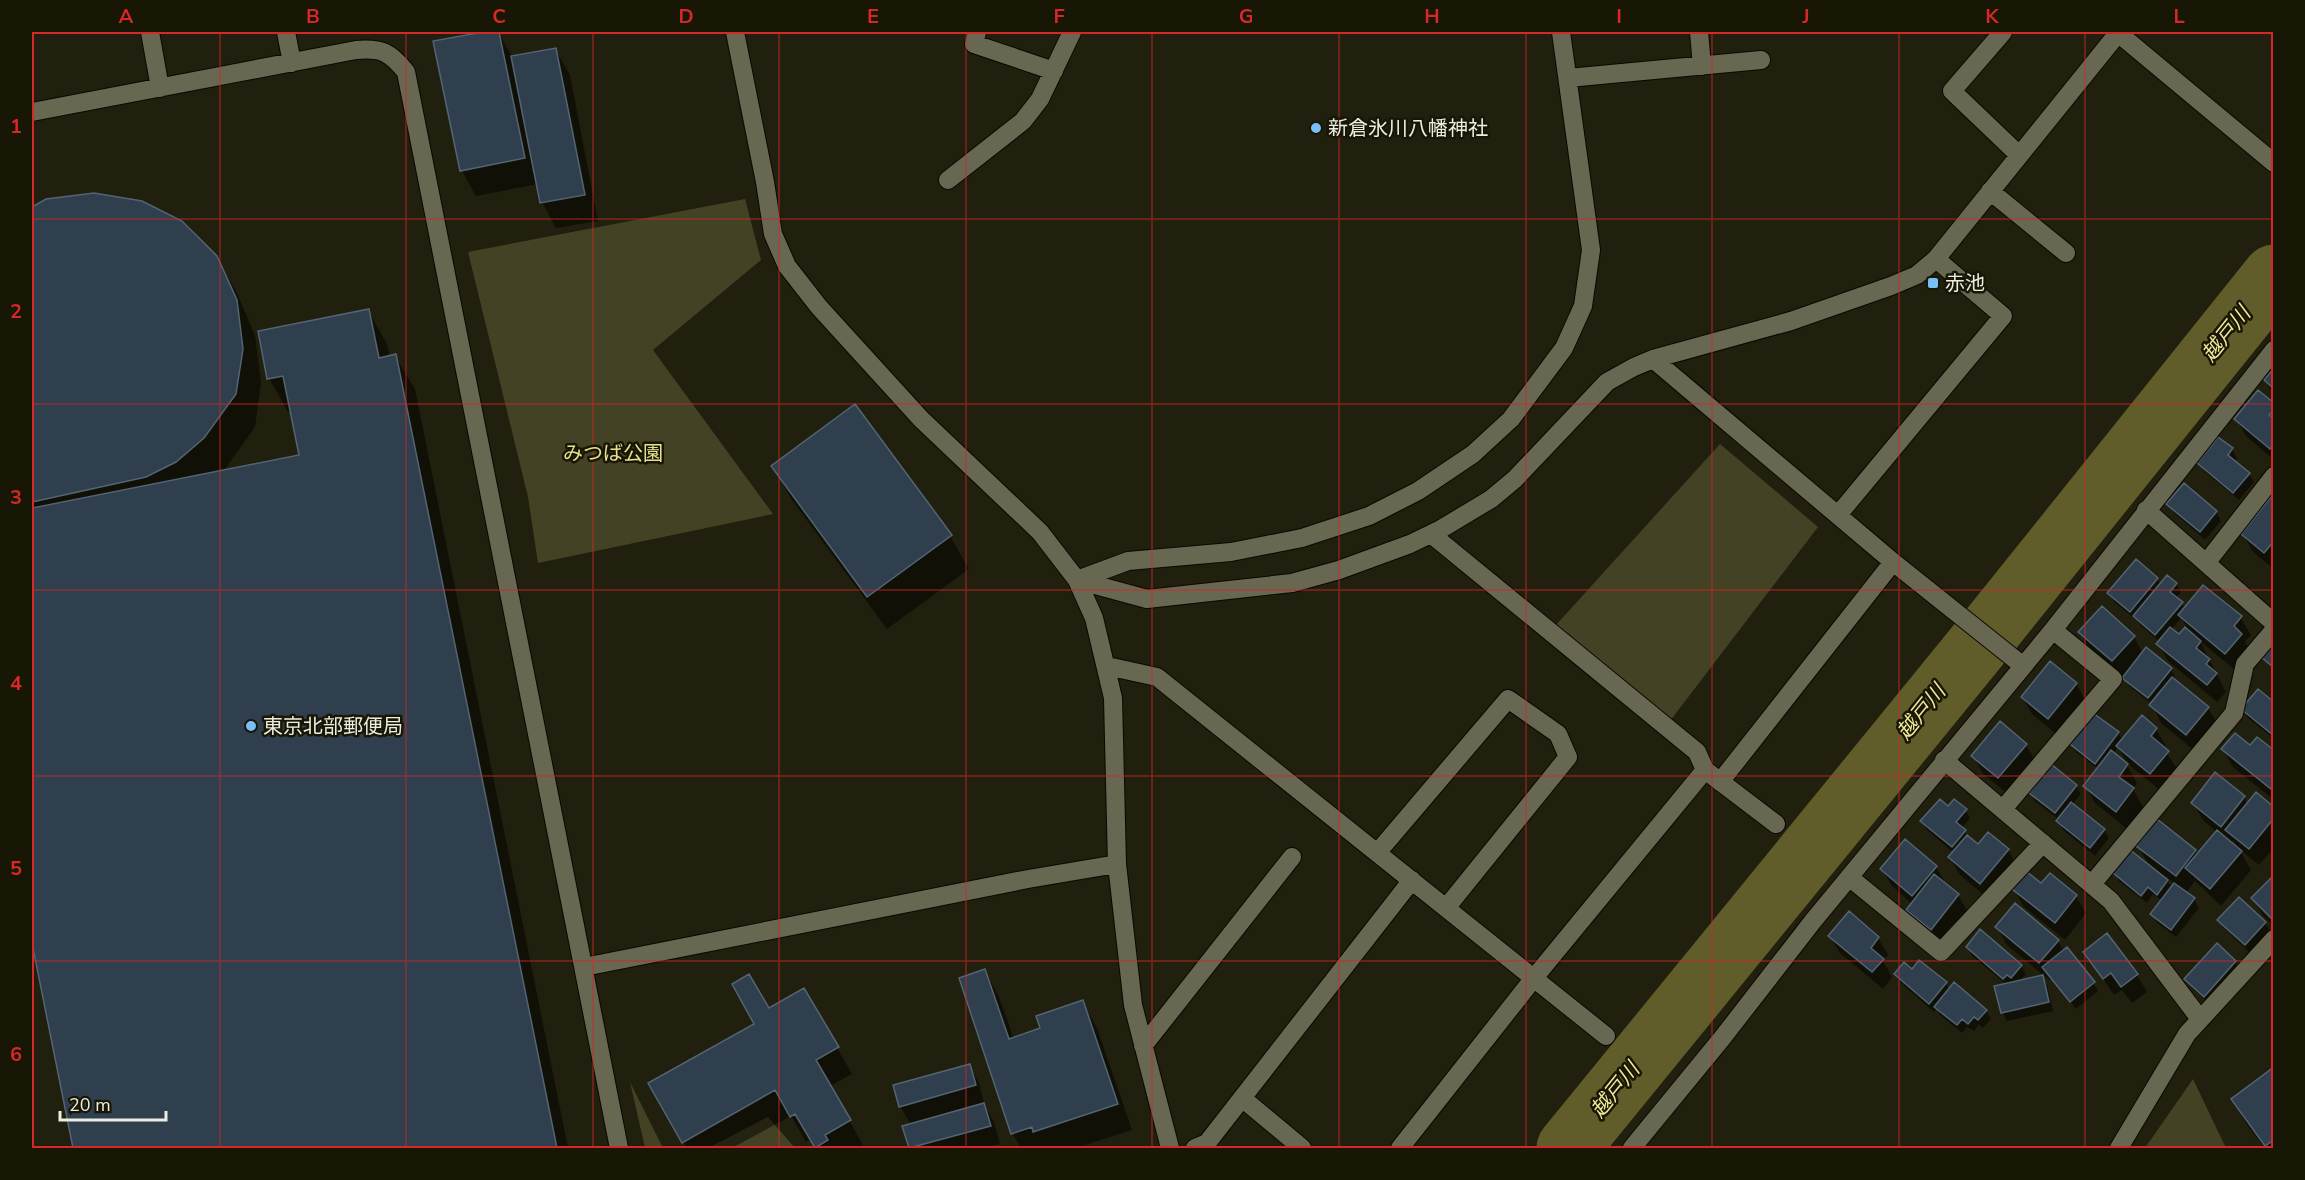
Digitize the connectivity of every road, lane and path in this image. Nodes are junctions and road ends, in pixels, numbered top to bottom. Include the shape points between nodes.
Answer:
1 (150, 32) edge
2 (286, 32) edge
3 (735, 32) edge
4 (977, 32) edge
5 (1072, 32) edge
6 (1561, 32) edge
7 (1699, 32) edge
8 (2003, 32) edge
9 (2119, 32) edge
10 (1761, 60) dead end
11 (292, 63) junction
12 (1702, 66) junction
13 (1054, 71) junction
14 (1568, 78) junction
15 (160, 88) junction
16 (32, 112) edge
17 (2019, 155) junction
18 (2274, 163) edge
19 (948, 180) dead end
20 (1990, 191) junction
21 (2066, 253) dead end
22 (1936, 259) junction
23 (2274, 350) edge
24 (1653, 359) junction
25 (2274, 476) edge
26 (2146, 510) junction
27 (1839, 515) junction
28 (1431, 534) junction
29 (1893, 562) junction
30 (2207, 562) junction
31 (1077, 580) junction
32 (2274, 623) edge
33 (2053, 630) junction
34 (2274, 630) edge
35 (2017, 661) junction
36 (1107, 666) junction
37 (1944, 760) junction
38 (1704, 770) junction
39 (1720, 782) junction
40 (2003, 809) junction
41 (1776, 824) dead end
42 (2043, 843) junction
43 (1377, 853) junction
44 (1292, 857) dead end
45 (1117, 864) junction
46 (1849, 877) junction
47 (1412, 880) junction
48 (2092, 884) junction
49 (1446, 908) junction
50 (2274, 939) edge
51 (584, 967) junction
52 (1533, 978) junction
53 (2200, 1019) junction
54 (1606, 1036) dead end
55 (1143, 1046) junction
56 (1242, 1098) junction
57 (619, 1149) edge
58 (1170, 1149) edge
59 (1195, 1149) edge
60 (1302, 1149) edge
61 (1400, 1149) edge
62 (1632, 1149) edge
63 (2119, 1149) edge

1 - 15 street
2 - 11 street
3 - 31 street via 773,234 787,266 921,419 1040,532
4 - 13 street via 974,44
5 - 13 street
6 - 14 street
7 - 12 street
8 - 17 street via 1952,91
9 - 17 street
9 - 18 street
10 - 12 street
11 - 15 street
11 - 51 street via 376,48 394,57 406,72
12 - 14 street
13 - 19 street via 1023,121
14 - 31 street via 1591,250 1583,306 1564,348 1511,419 1473,454 1418,491 1369,516 1302,538 1231,552 1128,561
15 - 16 street
17 - 20 street
20 - 21 street
20 - 22 street
22 - 24 street via 1917,275 1891,286 1791,321
22 - 27 street via 2003,316
23 - 26 street
24 - 27 street
24 - 28 street via 1607,382 1515,479 1491,499
25 - 30 street
26 - 30 street
26 - 33 street
27 - 29 street
28 - 31 street via 1293,583 1147,599
28 - 38 street via 1697,752
29 - 35 street
29 - 39 street
30 - 32 street
31 - 36 street via 1094,618
33 - 35 street
33 - 40 street via 2113,679
34 - 48 street via 2245,664 2234,713
35 - 37 street
36 - 43 street via 1157,677
36 - 45 street via 1113,698
37 - 40 street
37 - 46 street
38 - 39 street
38 - 52 street
39 - 41 street
40 - 42 street
42 - 46 street via 1941,952
42 - 48 street
43 - 47 street
43 - 49 street via 1508,699 1558,734 1568,757
44 - 55 street
45 - 51 street
45 - 55 street via 1132,1005
46 - 62 street
47 - 49 street
47 - 56 street
48 - 53 street via 2111,901
49 - 52 street
50 - 53 street
51 - 57 street
52 - 54 street
52 - 61 street
53 - 63 street via 2187,1034
55 - 58 street
56 - 59 street via 1207,1143
56 - 60 street

